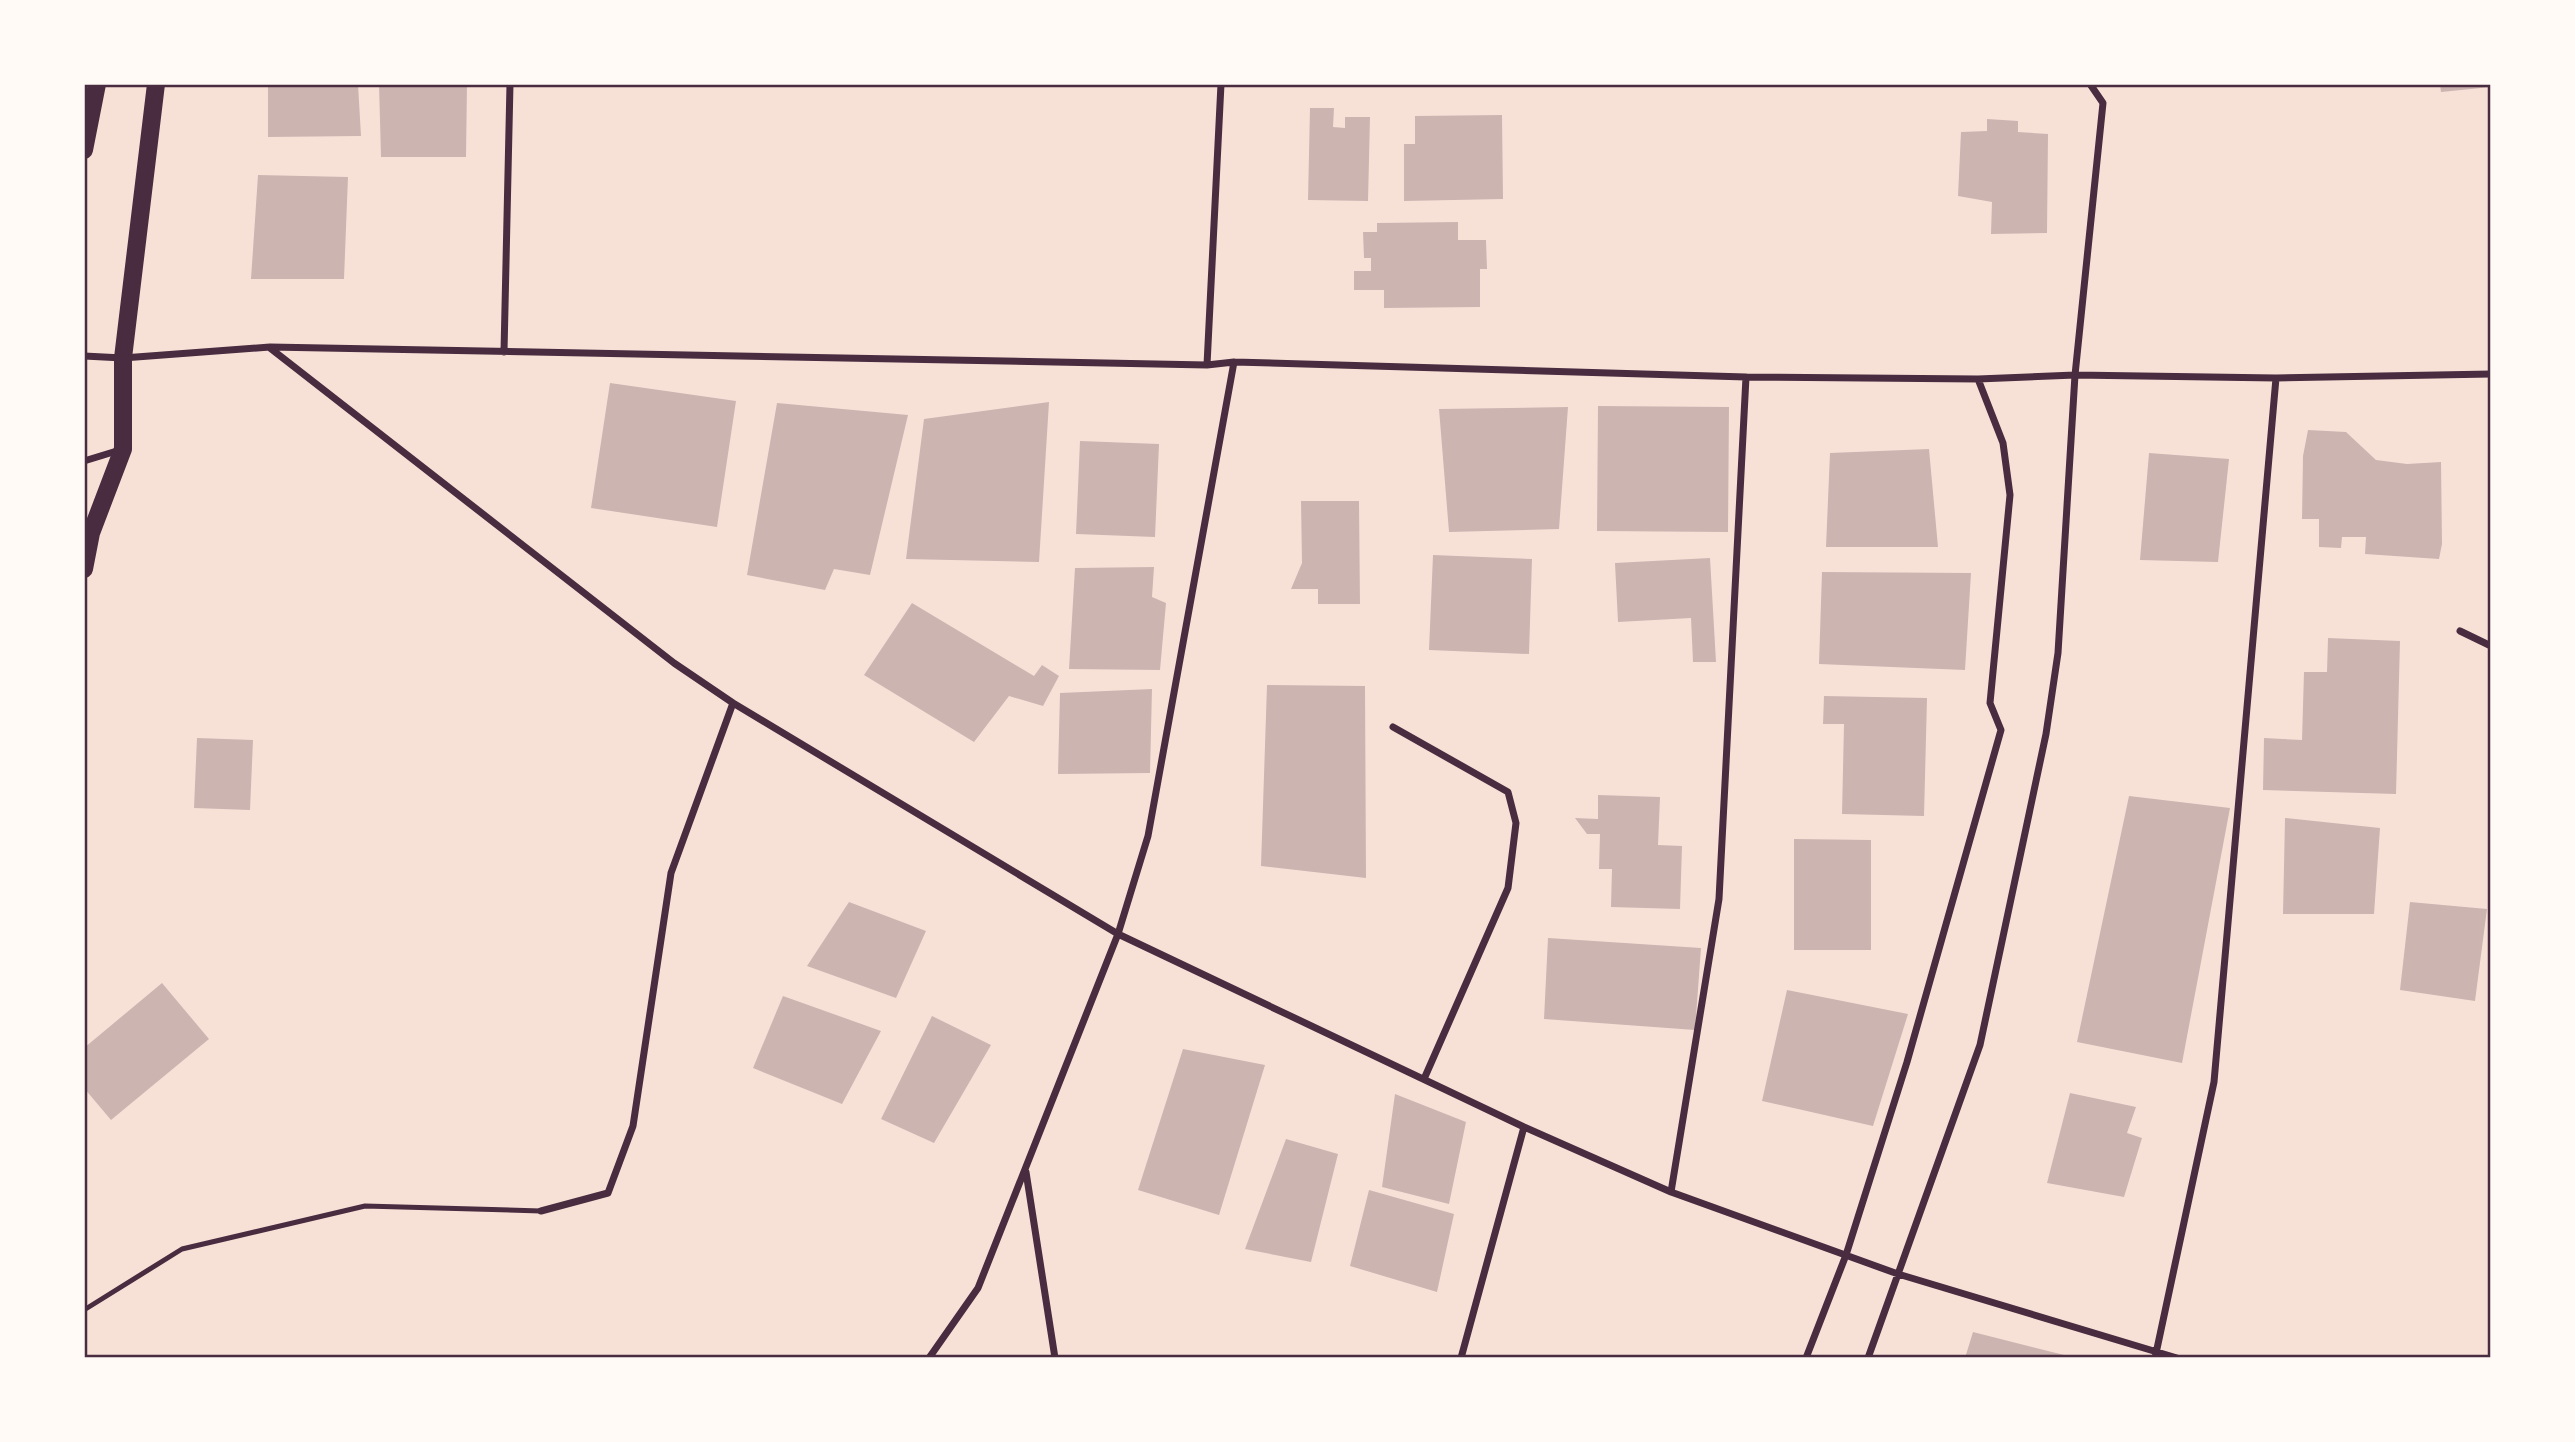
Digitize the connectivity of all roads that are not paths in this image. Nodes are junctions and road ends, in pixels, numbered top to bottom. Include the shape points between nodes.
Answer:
1 (97, 84) edge
2 (156, 84) edge
3 (510, 84) edge
4 (1221, 84) edge
5 (2090, 84) edge
6 (84, 149) edge
7 (270, 347) junction
8 (504, 352) junction
9 (84, 356) edge
10 (123, 358) junction
11 (1234, 362) junction
12 (1207, 365) junction
13 (2491, 374) edge
14 (2075, 375) junction
15 (1746, 377) junction
16 (2276, 378) junction
17 (1978, 379) junction
18 (123, 449) junction
19 (84, 461) edge
20 (84, 569) edge
21 (2460, 631) dead end
22 (2491, 646) edge
23 (733, 704) junction
24 (1393, 727) dead end
25 (1118, 934) junction
26 (1424, 1079) junction
27 (1524, 1127) junction
28 (1025, 1169) junction
29 (1671, 1192) junction
30 (541, 1212) joint
31 (1846, 1255) junction
32 (1898, 1274) junction
33 (84, 1310) edge
34 (2156, 1355) edge
35 (929, 1358) edge
36 (1055, 1358) edge
37 (1461, 1358) edge
38 (1806, 1358) edge
39 (1868, 1358) edge
40 (2177, 1358) edge

1 - 6 main road
2 - 10 main road
3 - 8 street
4 - 12 street
5 - 14 street via 2103,103
7 - 8 street
7 - 10 street
7 - 23 street via 674,663
8 - 12 street
9 - 10 street
10 - 18 main road
11 - 12 street
11 - 15 street
11 - 25 street via 1148,836
13 - 16 street
14 - 16 street
14 - 17 street
14 - 32 street via 2058,653 2046,734 1980,1045
15 - 17 street
15 - 29 street via 1719,899
16 - 34 street via 2214,1082
17 - 31 street via 2003,443 2010,495 1990,704 2001,730 1907,1062
18 - 19 street
18 - 20 main road via 91,533
21 - 22 street
23 - 25 street
23 - 30 street via 671,873 633,1126 608,1193
24 - 26 street via 1508,792 1516,823 1508,888
25 - 26 street
25 - 28 street
26 - 27 street
27 - 29 street
27 - 37 street
28 - 35 street via 978,1288
28 - 36 street
29 - 31 street
30 - 33 lane via 365,1206 182,1249
31 - 32 street
31 - 38 street
32 - 34 street
32 - 39 street
34 - 40 street

